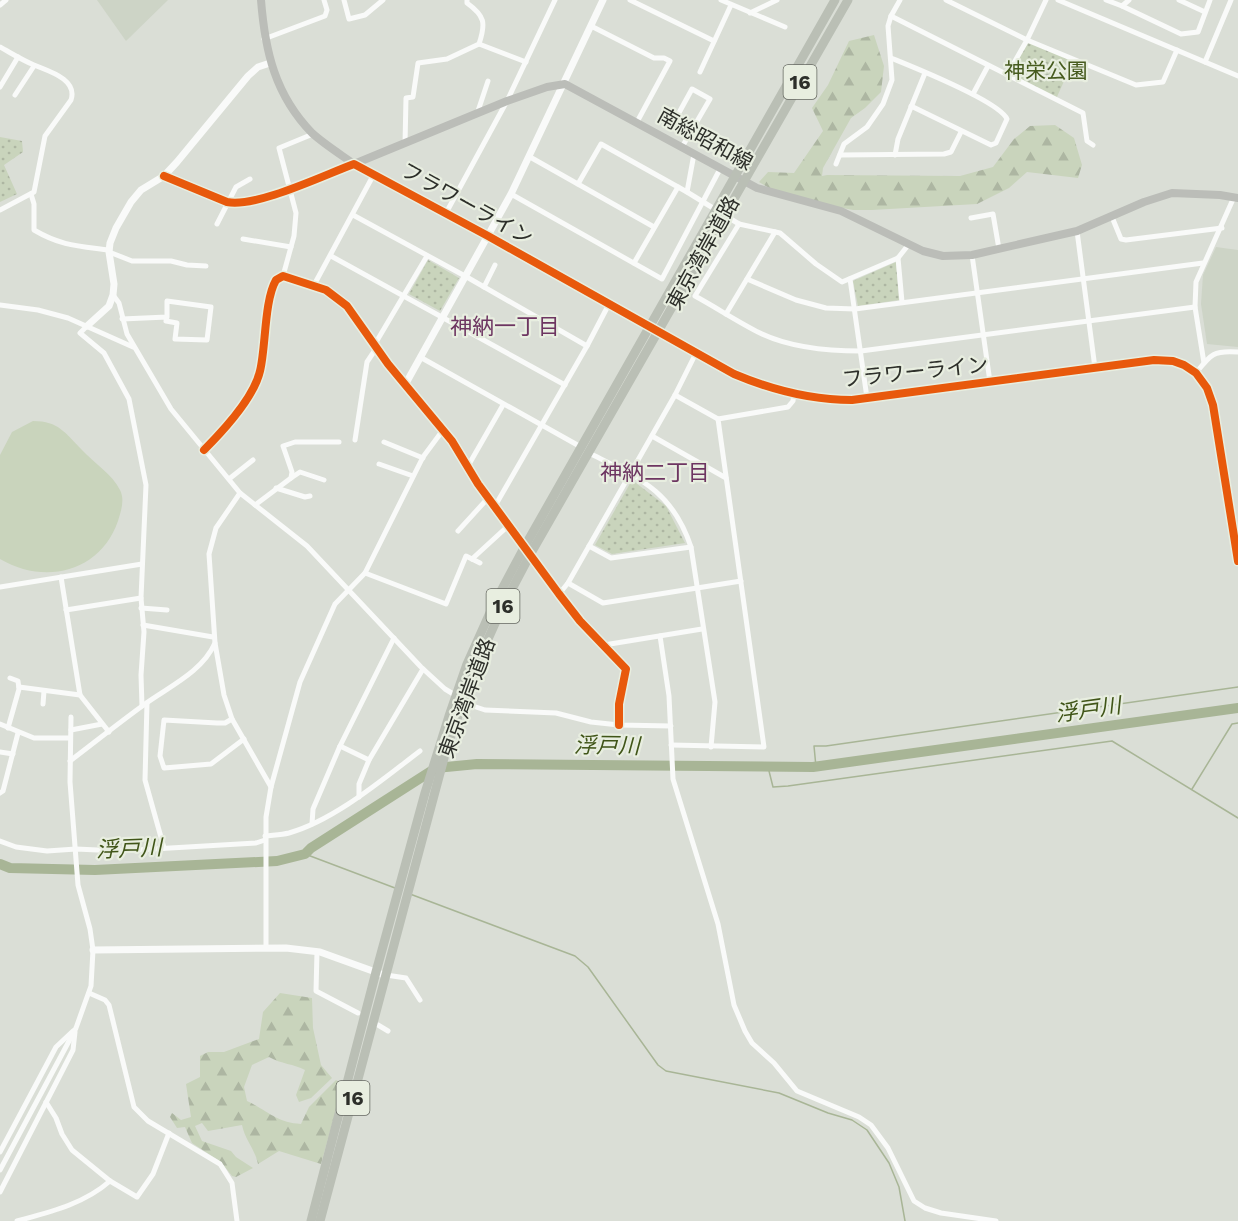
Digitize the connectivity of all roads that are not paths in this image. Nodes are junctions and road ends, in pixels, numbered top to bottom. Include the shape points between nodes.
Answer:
1 (6, 0) edge
2 (261, 0) edge
3 (324, 0) edge
4 (344, 0) edge
5 (383, 0) edge
6 (467, 0) edge
7 (555, 0) edge
8 (603, 0) edge
9 (630, 0) edge
10 (721, 0) edge
11 (777, 0) edge
12 (835, 0) edge
13 (848, 0) edge
14 (900, 0) edge
15 (946, 0) edge
16 (1046, 0) edge
17 (1058, 0) edge
18 (1082, 0) edge
19 (1106, 0) edge
20 (1129, 0) edge
21 (1179, 0) edge
22 (1210, 0) edge
23 (1231, 0) edge
24 (0, 5) edge
25 (731, 5) junction
26 (1122, 6) junction
27 (1078, 8) junction
28 (1205, 12) junction
29 (750, 13) junction
30 (891, 16) junction
31 (591, 26) junction
32 (785, 27) dead end
33 (264, 39) junction
34 (1027, 40) junction
35 (714, 41) junction
36 (479, 44) junction
37 (0, 47) edge
38 (1177, 50) junction
39 (18, 57) junction
40 (891, 58) junction
41 (526, 62) junction
42 (1205, 62) junction
43 (270, 63) junction
44 (34, 66) junction
45 (988, 66) junction
46 (700, 72) dead end
47 (925, 73) junction
48 (1007, 75) junction
49 (1238, 76) edge
50 (488, 81) dead end
51 (565, 84) junction
52 (0, 87) edge
53 (973, 94) junction
54 (15, 95) dead end
55 (507, 101) junction
56 (911, 106) junction
57 (477, 114) junction
58 (637, 122) junction
59 (692, 129) junction
60 (961, 132) junction
61 (313, 134) junction
62 (405, 144) junction
63 (1093, 145) dead end
64 (682, 147) junction
65 (694, 154) junction
66 (840, 155) junction
67 (895, 155) junction
68 (530, 157) junction
69 (748, 162) junction
70 (354, 164) junction
71 (836, 164) dead end
72 (720, 169) junction
73 (374, 174) junction
74 (164, 176) junction
75 (250, 179) dead end
76 (578, 183) junction
77 (678, 187) junction
78 (289, 189) junction
79 (687, 192) junction
80 (31, 194) junction
81 (511, 194) junction
82 (1236, 198) edge
83 (227, 202) junction
84 (703, 203) junction
85 (0, 210) edge
86 (446, 213) junction
87 (353, 215) junction
88 (1112, 217) junction
89 (971, 218) dead end
90 (217, 224) dead end
91 (739, 224) junction
92 (654, 227) junction
93 (1222, 228) junction
94 (1077, 231) junction
95 (775, 232) junction
96 (489, 236) junction
97 (243, 239) dead end
98 (909, 244) junction
99 (291, 247) junction
100 (999, 249) junction
101 (109, 251) junction
102 (972, 255) junction
103 (331, 256) junction
104 (427, 256) junction
105 (898, 258) junction
106 (634, 263) junction
107 (1203, 263) junction
108 (495, 265) dead end
109 (206, 266) dead end
110 (284, 276) junction
111 (465, 276) junction
112 (1083, 278) junction
113 (747, 279) junction
114 (850, 279) junction
115 (314, 285) junction
116 (484, 287) junction
117 (977, 292) junction
118 (113, 295) junction
119 (404, 295) junction
120 (902, 302) junction
121 (609, 303) junction
122 (0, 305) edge
123 (1195, 307) junction
124 (855, 309) junction
125 (726, 314) junction
126 (443, 316) junction
127 (167, 317) junction
128 (122, 319) junction
129 (1089, 320) junction
130 (87, 326) junction
131 (650, 326) junction
132 (659, 331) junction
133 (983, 335) junction
134 (376, 345) junction
135 (587, 346) junction
136 (134, 347) junction
137 (861, 351) junction
138 (1238, 352) edge
139 (696, 353) junction
140 (420, 357) junction
141 (1204, 363) junction
142 (1095, 368) junction
143 (1196, 373) junction
144 (990, 382) junction
145 (405, 385) junction
146 (565, 385) junction
147 (794, 394) junction
148 (675, 395) junction
149 (867, 398) junction
150 (503, 405) junction
151 (718, 419) junction
152 (541, 426) junction
153 (443, 430) junction
154 (652, 436) junction
155 (354, 440) dead end
156 (339, 442) dead end
157 (384, 442) dead end
158 (204, 450) junction
159 (585, 450) junction
160 (423, 458) junction
161 (253, 460) dead end
162 (378, 465) dead end
163 (468, 466) junction
164 (630, 474) junction
165 (413, 476) junction
166 (229, 478) junction
167 (291, 478) junction
168 (726, 478) junction
169 (324, 480) dead end
170 (276, 488) junction
171 (240, 494) junction
172 (310, 496) dead end
173 (489, 497) junction
174 (255, 505) junction
175 (495, 506) junction
176 (509, 525) junction
177 (458, 531) dead end
178 (589, 546) junction
179 (691, 546) junction
180 (528, 550) junction
181 (472, 559) junction
182 (1238, 561) edge
183 (480, 563) dead end
184 (142, 564) junction
185 (365, 573) junction
186 (61, 577) junction
187 (741, 581) junction
188 (568, 583) junction
189 (0, 587) edge
190 (697, 587) junction
191 (350, 589) junction
192 (559, 594) junction
193 (141, 598) junction
194 (141, 608) junction
195 (66, 610) junction
196 (167, 610) dead end
197 (143, 625) junction
198 (702, 629) junction
199 (660, 636) junction
200 (394, 638) junction
201 (214, 640) junction
202 (604, 645) junction
203 (423, 669) junction
204 (10, 678) dead end
205 (19, 687) junction
206 (44, 691) junction
207 (80, 695) junction
208 (459, 699) junction
209 (43, 704) dead end
210 (144, 704) junction
211 (71, 717) dead end
212 (232, 719) junction
213 (0, 723) edge
214 (102, 724) junction
215 (619, 725) junction
216 (671, 726) junction
217 (8, 728) junction
218 (71, 730) junction
219 (109, 732) junction
220 (18, 733) junction
221 (70, 738) junction
222 (244, 739) junction
223 (340, 747) junction
224 (711, 747) junction
225 (672, 748) junction
226 (420, 751) dead end
227 (0, 752) edge
228 (13, 754) junction
229 (369, 760) junction
230 (70, 761) junction
231 (272, 788) junction
232 (0, 793) edge
233 (359, 797) junction
234 (312, 824) junction
235 (265, 838) junction
236 (0, 841) edge
237 (164, 848) junction
238 (75, 849) junction
239 (266, 948) junction
240 (93, 950) junction
241 (317, 952) junction
242 (381, 974) junction
243 (89, 993) junction
244 (420, 1000) dead end
245 (358, 1013) dead end
246 (378, 1025) dead end
247 (76, 1028) junction
248 (388, 1031) dead end
249 (46, 1102) junction
250 (169, 1133) junction
251 (0, 1152) edge
252 (0, 1170) edge
253 (110, 1181) junction
254 (0, 1192) edge
255 (985, 1220) edge
256 (17, 1221) edge
257 (237, 1221) edge
258 (311, 1221) edge
259 (320, 1221) edge
260 (996, 1221) edge

1 - 24 street
2 - 33 main road
3 - 33 street via 325,16
4 - 5 street via 349,19 365,15
6 - 36 street via 483,19
7 - 41 street
8 - 31 street
9 - 35 street
10 - 25 street
11 - 29 street
12 - 69 highway, 東京湾岸道路 / 16
13 - 69 highway, 東京湾岸道路 / 16
14 - 30 street
15 - 34 street
16 - 34 street
17 - 27 street
18 - 27 street
19 - 26 street
20 - 26 street
21 - 28 street
22 - 28 street
23 - 42 street
25 - 29 street
25 - 35 street
26 - 28 street via 1181,34 1198,32
27 - 38 street
29 - 32 street
30 - 40 street
30 - 45 street
31 - 51 street
31 - 58 street via 654,58 670,61
33 - 43 main road
34 - 38 street via 1136,85 1162,82
34 - 48 street
35 - 46 street
36 - 41 street
36 - 62 street via 447,59 418,63 413,97 406,98
37 - 39 street
38 - 42 street
39 - 44 street
39 - 52 street
40 - 47 street
40 - 66 street via 892,80 883,104 867,127 844,144
41 - 55 street
42 - 49 street
43 - 61 main road via 288,101
43 - 74 street via 248,76
44 - 54 street
44 - 80 street via 57,74 70,85 73,94 45,136
45 - 48 street
45 - 53 street
47 - 53 street
47 - 56 street
48 - 63 street via 1083,113 1087,141
50 - 57 street
51 - 55 main road
51 - 58 main road, 南総昭和線
51 - 68 street
53 - 60 street via 1004,113 1007,119 991,146
55 - 57 main road
55 - 86 street
56 - 60 street
56 - 67 street
57 - 62 main road
58 - 64 main road, 南総昭和線
59 - 59 street via 710,99 692,89 675,120
59 - 64 street
60 - 67 street via 951,152
61 - 70 main road
61 - 78 street via 279,148
62 - 70 main road
64 - 65 main road, 南総昭和線
65 - 72 main road, 南総昭和線
65 - 79 street
66 - 67 street
66 - 71 street
68 - 76 street
68 - 81 street
69 - 131 highway, 東京湾岸道路 / 16
69 - 132 highway, 東京湾岸道路 / 16
70 - 73 street, フラワーライン
70 - 78 street
72 - 84 street
72 - 98 main road, 南総昭和線 via 770,193 841,211
73 - 86 street, フラワーライン
73 - 87 street
74 - 83 street
74 - 101 street via 141,190 131,202 116,228
75 - 83 street via 236,187
76 - 77 street via 601,144
76 - 92 street
77 - 79 street
77 - 92 street
78 - 83 street via 238,204
78 - 99 street via 296,213
79 - 84 street
80 - 85 street
80 - 101 street via 34,230 65,244
81 - 96 street
81 - 106 street
82 - 88 main road, 南総昭和線 via 1173,193
82 - 93 street
83 - 90 street
84 - 91 street
84 - 106 street via 662,279
86 - 96 street, フラワーライン
87 - 103 street
87 - 104 street
88 - 93 street via 1121,239 1126,240
88 - 94 main road, 南総昭和線
89 - 100 street via 993,214
91 - 95 street
91 - 125 street via 696,296
92 - 106 street
93 - 107 street
94 - 100 main road, 南総昭和線
94 - 112 street
95 - 113 street
95 - 114 street via 842,282
96 - 111 street
96 - 121 street, フラワーライン
97 - 99 street
98 - 102 main road, 南総昭和線 via 943,256
98 - 105 street
99 - 110 street
100 - 102 main road, 南総昭和線
101 - 109 street via 132,261
101 - 118 street
102 - 117 street
103 - 115 street
103 - 119 street
104 - 111 street
104 - 119 street
105 - 114 street
105 - 120 street
107 - 112 street
107 - 123 street via 1196,282
108 - 116 street
110 - 115 street
110 - 158 street via 274,284 255,386
111 - 116 street
111 - 126 street
112 - 117 street
112 - 129 street
113 - 124 street via 796,300 826,308
113 - 125 street
114 - 124 street
115 - 134 street via 347,306
116 - 135 street
117 - 120 street
117 - 133 street
118 - 128 street
118 - 130 street via 109,306
119 - 126 street
119 - 134 street
120 - 124 street
121 - 131 street, フラワーライン
121 - 135 street
122 - 130 street via 50,313
123 - 129 street
123 - 141 street
124 - 137 street
125 - 137 street via 787,343 829,351
126 - 140 street
126 - 146 street
127 - 127 street via 166,321 177,323 175,339 207,340 212,307 167,301
127 - 128 street
128 - 136 street
129 - 133 street
129 - 142 street
130 - 136 street
130 - 184 street via 80,333 104,353 129,399 147,485
131 - 132 street, フラワーライン
131 - 159 highway, 東京湾岸道路 / 16
132 - 139 street, フラワーライン
132 - 159 highway, 東京湾岸道路 / 16
133 - 137 street
133 - 144 street
134 - 145 street
134 - 155 street via 367,362
135 - 146 street
136 - 158 street via 171,409
137 - 149 street
138 - 141 street via 1215,352
139 - 147 street, フラワーライン via 734,374
139 - 148 street
140 - 145 street
140 - 150 street
141 - 143 street
142 - 143 street, フラワーライン via 1163,360 1184,365
142 - 144 street, フラワーライン
143 - 182 street via 1213,405
144 - 149 street, フラワーライン
145 - 153 street
146 - 152 street
147 - 149 street, フラワーライン via 837,400
147 - 151 street via 788,407
148 - 151 street
148 - 154 street
150 - 152 street
150 - 163 street
151 - 168 street
152 - 159 street
152 - 175 street
153 - 160 street
153 - 163 street
154 - 164 street
154 - 168 street
156 - 167 street via 296,442 282,446
157 - 160 street
158 - 166 street
159 - 164 street
159 - 180 highway, 東京湾岸道路 / 16
160 - 165 street
161 - 166 street
162 - 165 street
163 - 173 street
164 - 178 street
164 - 179 street via 669,503
165 - 185 street
166 - 171 street
167 - 169 street via 300,472
167 - 170 street
168 - 187 street
170 - 172 street
170 - 174 street
171 - 174 street
171 - 201 street via 216,528 210,554
173 - 175 street
173 - 177 street
174 - 191 street via 307,546
175 - 176 street
176 - 180 street
176 - 181 street
178 - 179 street via 611,558
178 - 188 street
179 - 190 street
180 - 192 street
180 - 208 highway, 東京湾岸道路 / 16
181 - 183 street
181 - 185 street via 466,556 446,603
184 - 186 street
184 - 193 street
185 - 191 street
186 - 189 street
186 - 195 street
187 - 190 street
187 - 224 street via 764,747
188 - 190 street via 603,603
188 - 192 street
190 - 198 street
191 - 200 street
191 - 231 street via 335,604 300,682
192 - 202 street
193 - 194 street
193 - 195 street
194 - 196 street
194 - 197 street
195 - 207 street
197 - 201 street
197 - 210 street
198 - 199 street
198 - 224 street via 715,702
199 - 202 street
199 - 216 street
200 - 203 street
200 - 223 street
201 - 210 street via 210,654 196,669
201 - 212 street
202 - 215 street via 626,669
203 - 208 street
203 - 229 street
204 - 205 street via 18,681
205 - 206 street
205 - 217 street
206 - 207 street
206 - 209 street
207 - 214 street
208 - 215 street via 485,710 556,713
208 - 242 highway, 東京湾岸道路 / 16
210 - 219 street
210 - 237 street via 145,780
211 - 218 street
212 - 222 street
212 - 222 street via 225,723 164,720 160,756 164,768 211,764
213 - 217 street
214 - 218 street
214 - 219 street
215 - 216 street
216 - 225 street
217 - 220 street
218 - 221 street
219 - 230 street
220 - 221 street via 34,738
220 - 228 street
221 - 230 street
222 - 231 street
223 - 229 street
223 - 234 street via 313,808
224 - 225 street
225 - 255 street via 673,779 718,924 734,1005 752,1043 797,1091 871,1125 888,1148 914,1201 941,1214
226 - 233 street
227 - 228 street
228 - 232 street
229 - 233 street via 359,784
230 - 238 street
231 - 235 street
233 - 234 street
234 - 235 street
235 - 237 street via 256,843
235 - 239 street
236 - 238 street via 31,850
237 - 238 street
238 - 240 street via 78,885
239 - 240 street
239 - 241 street
240 - 243 street
241 - 242 street
241 - 245 street via 316,991
242 - 244 street via 406,978
242 - 258 highway, 東京湾岸道路 / 16
242 - 259 highway, 東京湾岸道路 / 16
243 - 247 street
243 - 250 street via 109,1005 134,1107
246 - 248 street
247 - 249 street via 73,1050
247 - 251 street via 56,1047
247 - 252 street
249 - 253 street via 72,1150
249 - 254 street
250 - 253 street via 153,1174 137,1197
250 - 257 street via 225,1170 232,1183
253 - 256 street via 84,1199
255 - 260 street

